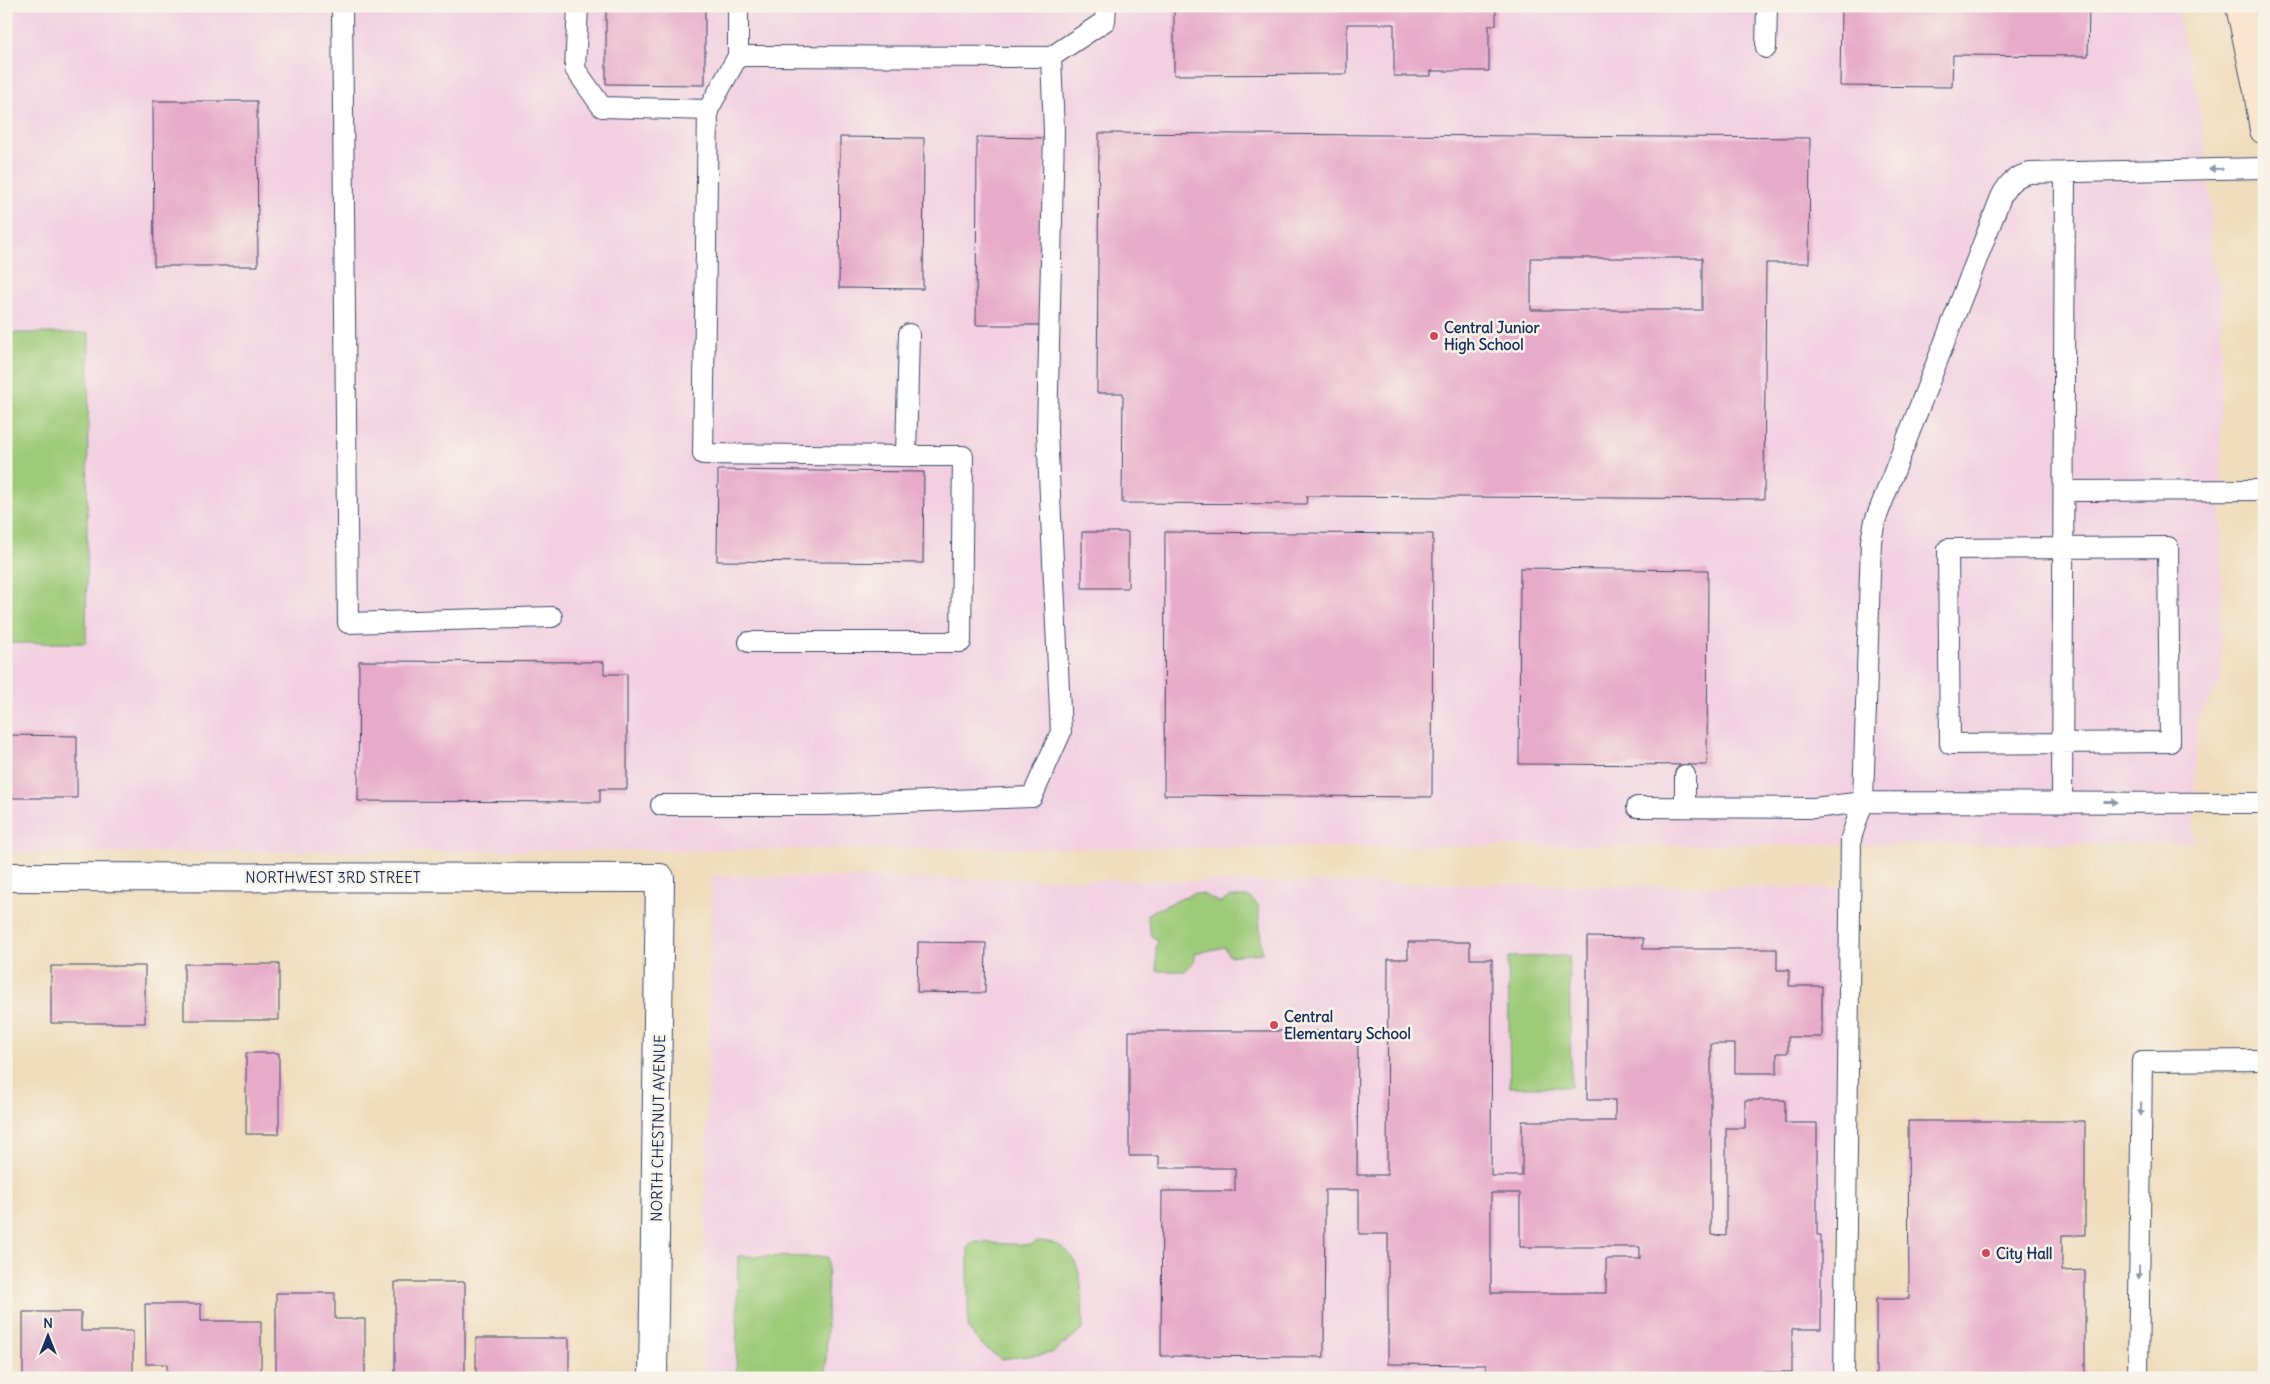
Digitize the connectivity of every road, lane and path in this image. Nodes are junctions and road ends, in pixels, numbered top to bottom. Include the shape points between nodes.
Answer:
1 (342, 6) edge
2 (578, 6) edge
3 (738, 6) edge
4 (1106, 6) edge
5 (1767, 6) edge
6 (2240, 6) edge
7 (1766, 48) dead end
8 (738, 56) junction
9 (1051, 57) junction
10 (708, 110) junction
11 (2264, 130) edge
12 (2264, 168) edge
13 (2066, 172) junction
14 (909, 334) dead end
15 (906, 456) junction
16 (2264, 490) edge
17 (2064, 491) junction
18 (2064, 548) junction
19 (552, 617) dead end
20 (749, 642) dead end
21 (2063, 743) junction
22 (1685, 775) dead end
23 (1862, 802) junction
24 (2062, 802) junction
25 (2264, 803) edge
26 (661, 805) dead end
27 (1637, 807) dead end
28 (1685, 807) junction
29 (6, 877) edge
30 (660, 878) joint
31 (2264, 1060) edge
32 (653, 1378) edge
33 (1844, 1378) edge
34 (2138, 1378) edge

1 - 19 lane via 348,622
2 - 10 lane via 575,69 602,107
3 - 8 lane
4 - 9 lane via 1105,21
5 - 7 lane
6 - 11 main road
8 - 9 lane
8 - 10 lane
9 - 26 lane via 1054,132 1047,432 1061,732 1032,797 825,805
10 - 15 lane via 703,454
12 -> 13 lane
13 - 17 lane
13 - 23 lane via 2020,175 2008,184 2001,196 1875,521 1871,541
14 - 15 lane
15 - 20 lane via 963,456 960,642
16 - 17 lane
17 - 18 lane
18 - 21 lane
18 - 21 lane via 2168,547 2170,742
18 - 21 lane via 1948,549 1950,744
21 - 24 lane
22 - 28 lane
23 - 24 lane
23 - 28 lane via 1814,808
23 - 33 lane via 1851,838
24 -> 25 lane
27 - 28 lane
29 - 30 street, NORTHWEST 3RD STREET
30 - 32 street, NORTH CHESTNUT AVENUE
31 -> 34 lane via 2142,1061

